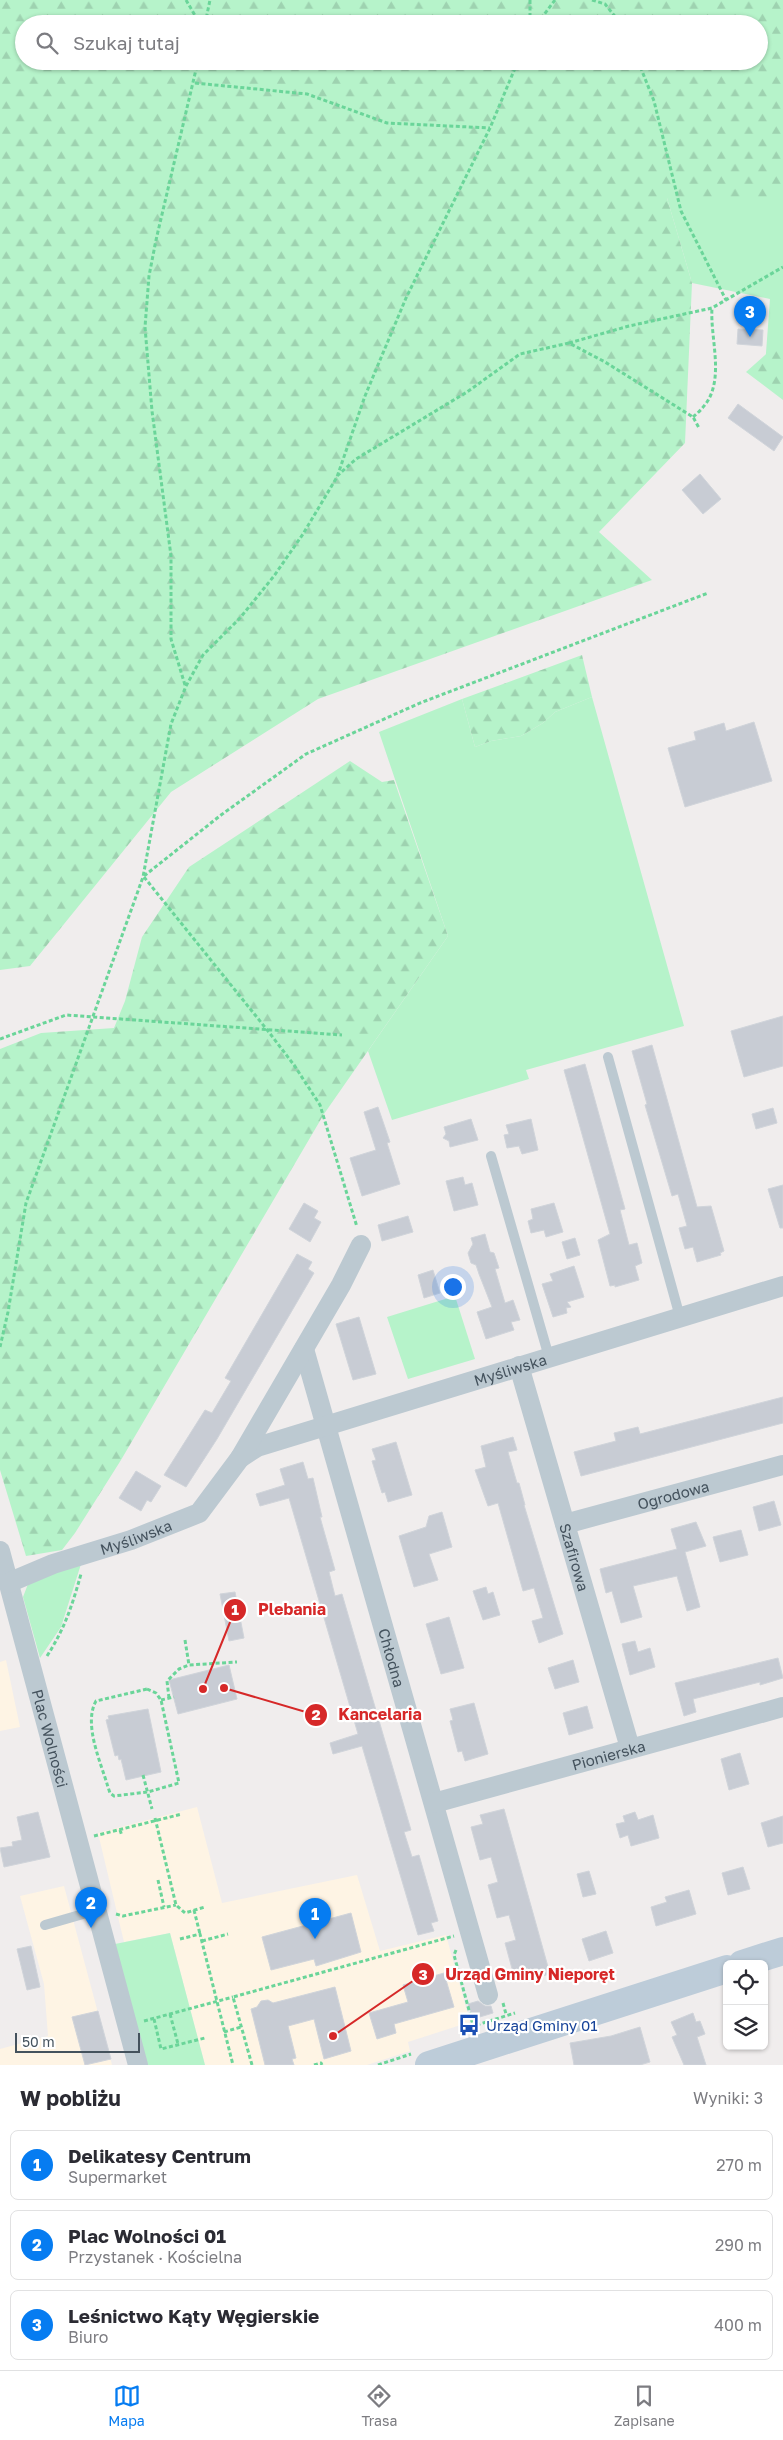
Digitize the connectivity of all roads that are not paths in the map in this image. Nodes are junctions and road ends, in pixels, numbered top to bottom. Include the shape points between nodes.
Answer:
1 (608, 1057) dead end
2 (491, 1156) dead end
3 (361, 1245) road end
4 (783, 1286) edge
5 (680, 1317) junction
6 (304, 1349) junction
7 (549, 1357) junction
8 (519, 1366) junction
9 (326, 1426) junction
10 (240, 1458) junction
11 (783, 1465) edge
12 (565, 1524) junction
13 (0, 1551) edge
14 (8, 1583) junction
15 (783, 1707) edge
16 (630, 1748) junction
17 (434, 1803) junction
18 (103, 1920) junction
19 (45, 1925) dead end
20 (783, 1951) edge
21 (755, 1960) edge
22 (723, 1970) edge
23 (495, 1995) road end
24 (138, 2065) edge
25 (429, 2065) edge

1 - 5 lane
2 - 7 lane
3 - 6 street, Myśliwska
4 - 5 street, Myśliwska
5 - 7 street, Myśliwska
6 - 9 street, Chłodna
6 - 10 street, Myśliwska
7 - 8 street, Myśliwska
8 - 9 street, Myśliwska
8 - 12 street, Szafirowa
9 - 10 street, Myśliwska via 257,1447
9 - 17 street, Chłodna
10 - 14 street, Myśliwska via 199,1513
11 - 12 street, Ogrodowa
12 - 16 street, Szafirowa
13 - 14 street, Plac Wolności
14 - 18 street, Plac Wolności
15 - 16 street, Pionierska
16 - 17 street, Pionierska
17 - 23 street, Chłodna via 465,1933
18 - 19 lane
18 - 24 street, Plac Wolności
20 - 21 main road
22 - 25 main road

